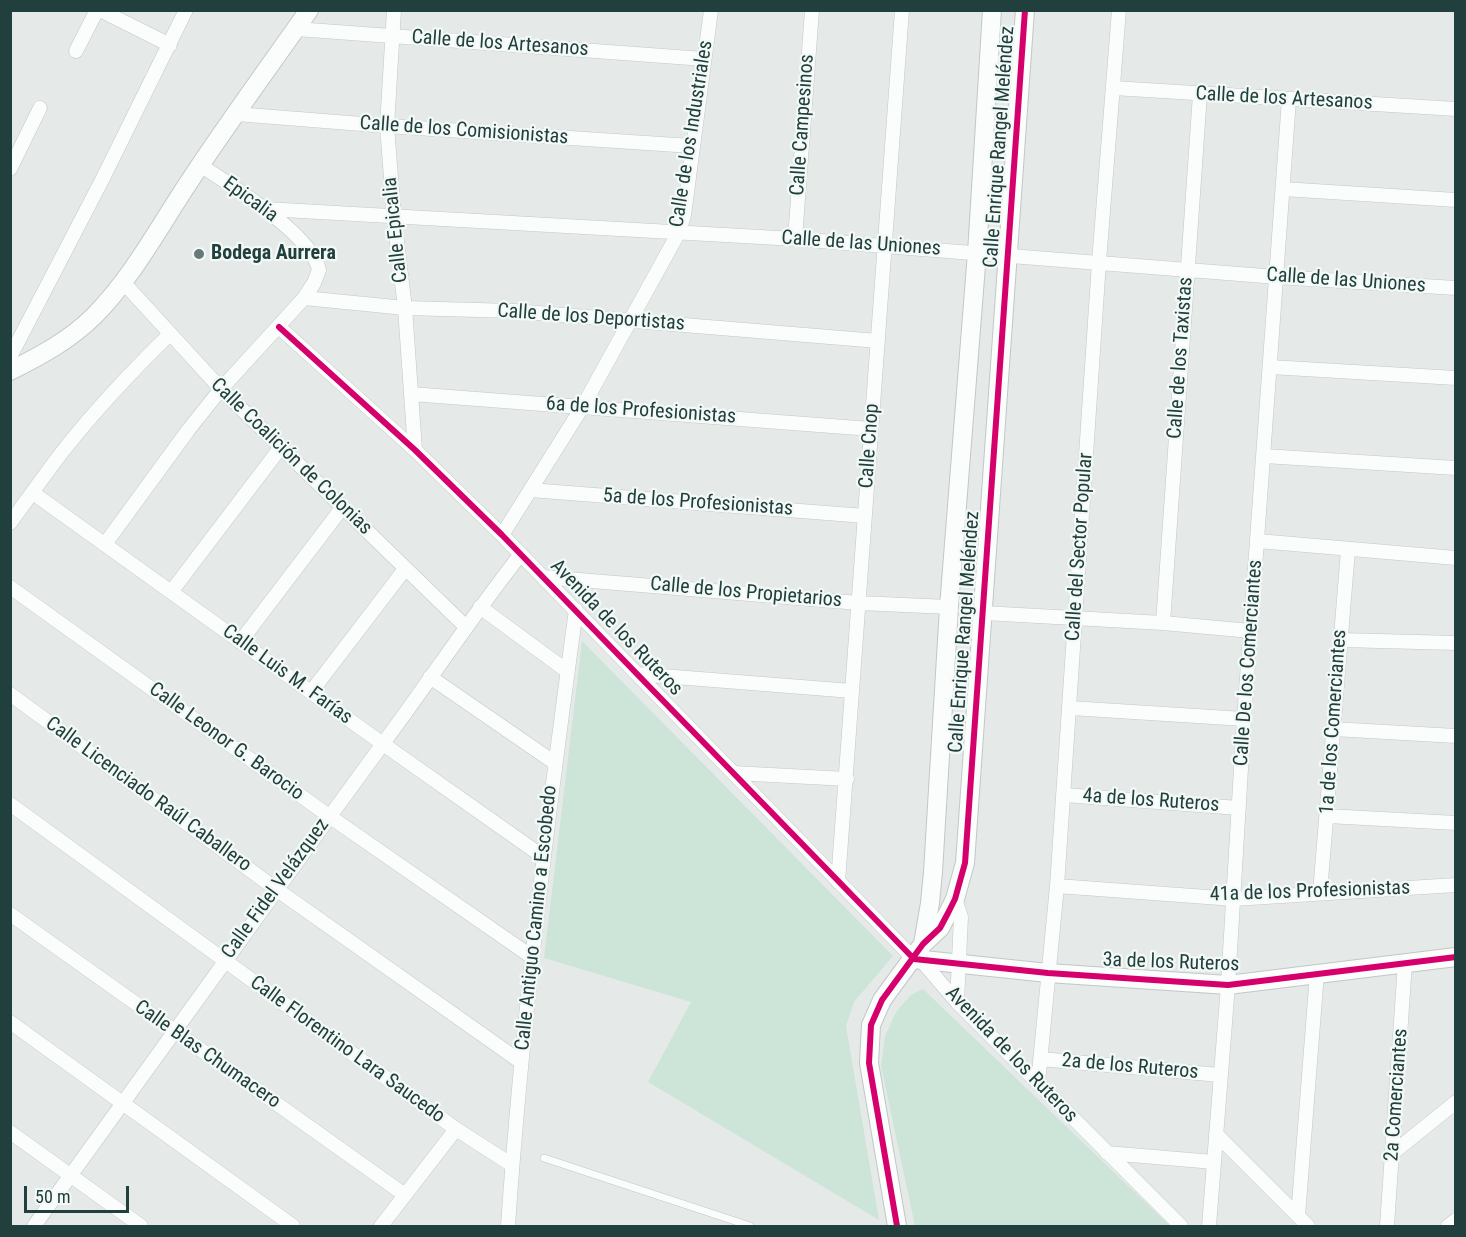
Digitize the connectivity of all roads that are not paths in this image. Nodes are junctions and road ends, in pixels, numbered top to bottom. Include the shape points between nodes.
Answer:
1 (99, 10) edge
2 (186, 10) edge
3 (309, 10) edge
4 (394, 10) edge
5 (711, 10) edge
6 (812, 10) edge
7 (902, 10) edge
8 (992, 10) edge
9 (1025, 10) edge
10 (1119, 10) edge
11 (296, 29) junction
12 (392, 36) junction
13 (170, 45) junction
14 (76, 51) dead end
15 (704, 59) junction
16 (1113, 88) junction
17 (1200, 94) junction
18 (1289, 99) junction
19 (40, 108) dead end
20 (1455, 109) edge
21 (236, 114) junction
22 (387, 126) junction
23 (692, 146) junction
24 (15, 149) edge
25 (200, 165) junction
26 (10, 169) edge
27 (1283, 189) junction
28 (1455, 200) edge
29 (266, 209) junction
30 (394, 217) junction
31 (679, 232) junction
32 (795, 239) junction
33 (885, 246) junction
34 (977, 254) junction
35 (1009, 255) junction
36 (1099, 262) junction
37 (1187, 270) junction
38 (1277, 277) junction
39 (123, 282) junction
40 (1455, 288) edge
41 (304, 298) junction
42 (405, 308) junction
43 (631, 320) junction
44 (279, 327) junction
45 (170, 334) junction
46 (878, 341) junction
47 (10, 357) edge
48 (1270, 367) junction
49 (10, 371) edge
50 (1455, 378) edge
51 (221, 389) junction
52 (411, 394) junction
53 (583, 406) junction
54 (871, 429) junction
55 (281, 447) junction
56 (415, 450) junction
57 (1264, 456) junction
58 (1455, 468) edge
59 (530, 490) junction
60 (33, 493) junction
61 (342, 508) junction
62 (865, 516) junction
63 (10, 523) edge
64 (502, 535) junction
65 (1258, 541) junction
66 (105, 544) junction
67 (1348, 550) junction
68 (521, 554) junction
69 (1455, 558) edge
70 (405, 569) junction
71 (543, 577) junction
72 (10, 586) edge
73 (171, 592) junction
74 (859, 603) junction
75 (480, 607) junction
76 (949, 607) junction
77 (576, 609) junction
78 (984, 613) junction
79 (1075, 619) junction
80 (1163, 623) junction
81 (466, 627) junction
82 (1251, 631) junction
83 (1341, 640) junction
84 (240, 642) junction
85 (1455, 643) edge
86 (567, 671) junction
87 (637, 674) junction
88 (430, 677) junction
89 (852, 691) junction
90 (311, 692) junction
91 (10, 694) edge
92 (1070, 708) junction
93 (1244, 719) junction
94 (1333, 729) junction
95 (1455, 736) edge
96 (383, 744) junction
97 (555, 763) junction
98 (733, 773) junction
99 (846, 779) junction
100 (1064, 795) junction
101 (10, 804) edge
102 (1239, 808) junction
103 (329, 816) junction
104 (1327, 816) junction
105 (1455, 823) edge
106 (543, 856) junction
107 (933, 872) junction
108 (961, 877) junction
109 (838, 882) junction
110 (1455, 885) edge
111 (1057, 886) junction
112 (276, 889) junction
113 (1320, 893) junction
114 (1233, 898) junction
115 (955, 899) junction
116 (10, 914) edge
117 (919, 954) junction
118 (532, 957) junction
119 (1455, 957) edge
120 (224, 961) junction
121 (1405, 963) junction
122 (960, 964) junction
123 (1048, 973) junction
124 (1317, 974) junction
125 (1228, 985) junction
126 (957, 1002) junction
127 (10, 1022) edge
128 (174, 1032) junction
129 (1040, 1059) junction
130 (521, 1062) junction
131 (1220, 1075) junction
132 (1038, 1083) junction
133 (1455, 1102) edge
134 (123, 1103) junction
135 (456, 1129) junction
136 (10, 1132) edge
137 (1216, 1134) junction
138 (1394, 1152) junction
139 (1107, 1153) junction
140 (544, 1158) dead end
141 (1214, 1162) junction
142 (512, 1165) junction
143 (70, 1176) junction
144 (405, 1195) junction
145 (1298, 1216) junction
146 (1455, 1220) edge
147 (507, 1226) edge
148 (34, 1227) edge
149 (141, 1227) edge
150 (293, 1227) edge
151 (381, 1227) edge
152 (750, 1227) edge
153 (897, 1227) edge
154 (1181, 1227) edge
155 (1209, 1227) edge
156 (1308, 1227) edge
157 (1387, 1227) edge
158 (1448, 1227) edge

1 - 13 street
1 - 14 street
2 - 13 street
3 - 11 street
4 - 12 street, Calle Epicalia
5 - 15 street, Calle de los Industriales
6 - 32 street, Calle Campesinos
7 - 33 street, Calle Cnop
8 - 34 street, Calle Enrique Rangel Meléndez
9 - 35 street, Calle Enrique Rangel Meléndez
10 - 16 street, Calle del Sector Popular
11 - 12 street, Calle de los Artesanos
11 - 21 street
12 - 15 street, Calle de los Artesanos
12 - 22 street, Calle Epicalia
13 - 47 street
15 - 23 street, Calle de los Industriales
16 - 17 street, Calle de los Artesanos
16 - 36 street, Calle del Sector Popular
17 - 18 street, Calle de los Artesanos
17 - 37 street, Calle de los Taxistas
18 - 20 street, Calle de los Artesanos
18 - 27 street, Calle De los Comerciantes
19 - 24 street
21 - 22 street, Calle de los Comisionistas
21 - 25 street
22 - 23 street, Calle de los Comisionistas
22 - 30 street, Calle Epicalia
23 - 31 street, Calle de los Industriales
24 - 26 street
25 - 29 street, Epicalia
25 - 39 street
27 - 28 street
27 - 38 street, Calle De los Comerciantes
29 - 30 street, Calle de las Uniones
29 - 41 street, Epicalia via 318,264 318,276
30 - 31 street, Calle de las Uniones
30 - 42 street, Calle Epicalia
31 - 32 street, Calle de las Uniones
31 - 43 street, Calle de los Industriales
32 - 33 street, Calle de las Uniones
33 - 34 street, Calle de las Uniones
33 - 46 street, Calle Cnop
34 - 35 street, Calle de las Uniones
34 - 76 street, Calle Enrique Rangel Meléndez
35 - 36 street, Calle de las Uniones
35 - 78 street, Calle Enrique Rangel Meléndez
36 - 37 street, Calle de las Uniones
36 - 79 street, Calle del Sector Popular
37 - 38 street, Calle de las Uniones
37 - 80 street, Calle de los Taxistas
38 - 40 street, Calle de las Uniones
38 - 48 street, Calle De los Comerciantes
39 - 45 street, Calle Coalición de Colonias
39 - 49 street via 70,337
41 - 42 street, Calle de los Deportistas
41 - 44 street, Epicalia
42 - 43 street, Calle de los Deportistas
42 - 52 street, Calle Epicalia
43 - 46 street, Calle de los Deportistas
43 - 53 street, Calle de los Industriales
44 - 51 street, Epicalia
44 - 56 street, Avenida de los Ruteros
45 - 51 street, Calle Coalición de Colonias
45 - 60 street via 96,411
46 - 54 street, Calle Cnop
48 - 50 street
48 - 57 street, Calle De los Comerciantes
51 - 55 street, Calle Coalición de Colonias
51 - 66 street, Epicalia
52 - 53 street, 6a de los Profesionistas
52 - 56 street, Calle Epicalia
53 - 54 street, 6a de los Profesionistas
53 - 59 street, Calle de los Industriales
54 - 62 street, Calle Cnop
55 - 61 street, Calle Coalición de Colonias
55 - 73 street
56 - 64 street, Avenida de los Ruteros
57 - 58 street
57 - 65 street, Calle De los Comerciantes
59 - 62 street, 5a de los Profesionistas
59 - 64 street, Calle de los Industriales
60 - 63 street
60 - 66 street, Calle Luis M. Farías
61 - 70 street, Calle Coalición de Colonias
61 - 84 street
62 - 74 street, Calle Cnop
64 - 68 street, Avenida de los Ruteros
65 - 67 street
65 - 82 street, Calle De los Comerciantes
66 - 73 street, Calle Luis M. Farías
67 - 69 street
67 - 83 street, 1a de los Comerciantes
68 - 71 street, Avenida de los Ruteros
68 - 75 street, Calle Fidel Velázquez
70 - 81 street, Calle Coalición de Colonias
70 - 90 street
71 - 74 street, Calle de los Propietarios
71 - 77 street, Avenida de los Ruteros
72 - 103 street, Calle Leonor G. Barocio
73 - 84 street, Calle Luis M. Farías
74 - 76 street, Calle de los Propietarios
74 - 89 street, Calle Cnop
75 - 81 street, Calle Fidel Velázquez
75 - 86 street
76 - 107 street, Calle Enrique Rangel Meléndez
77 - 86 street, Calle Antiguo Camino a Escobedo
77 - 87 street, Avenida de los Ruteros
78 - 79 street
78 - 108 street, Calle Enrique Rangel Meléndez
79 - 80 street
79 - 92 street, Calle del Sector Popular
80 - 82 street
81 - 88 street, Calle Fidel Velázquez
82 - 93 street, Calle De los Comerciantes
83 - 85 street
83 - 94 street, 1a de los Comerciantes
84 - 90 street, Calle Luis M. Farías
86 - 97 street, Calle Antiguo Camino a Escobedo
87 - 89 street
87 - 98 street, Avenida de los Ruteros
88 - 96 street, Calle Fidel Velázquez
88 - 97 street
89 - 99 street, Calle Cnop
90 - 96 street, Calle Luis M. Farías
91 - 112 street, Calle Licenciado Raúl Caballero
92 - 93 street
92 - 100 street, Calle del Sector Popular
93 - 102 street, Calle De los Comerciantes
94 - 95 street
94 - 104 street, 1a de los Comerciantes
96 - 103 street, Calle Fidel Velázquez
96 - 106 street, Calle Luis M. Farías
97 - 106 street, Calle Antiguo Camino a Escobedo
98 - 99 street
98 - 109 street, Avenida de los Ruteros
99 - 109 street, Calle Cnop
100 - 102 street, 4a de los Ruteros
100 - 111 street, Calle del Sector Popular
101 - 120 street, Calle Florentino Lara Saucedo
102 - 114 street, Calle De los Comerciantes
103 - 112 street, Calle Fidel Velázquez
103 - 118 street, Calle Leonor G. Barocio
104 - 105 street
104 - 113 street, 1a de los Comerciantes
106 - 118 street, Calle Antiguo Camino a Escobedo
107 - 108 street via 946,881
107 - 117 street, Calle Enrique Rangel Meléndez
108 - 115 street, Calle Enrique Rangel Meléndez
109 - 117 street, Avenida de los Ruteros
110 - 113 street, 41a de los Profesionistas
111 - 114 street, 41a de los Profesionistas
111 - 123 street, Calle del Sector Popular
112 - 120 street, Calle Fidel Velázquez
112 - 130 street, Calle Licenciado Raúl Caballero
113 - 114 street, 41a de los Profesionistas
114 - 125 street, Calle De los Comerciantes
115 - 117 street, Calle Enrique Rangel Meléndez via 940,928
115 - 122 street via 961,917
116 - 128 street, Calle Blas Chumacero
117 - 122 street, 3a de los Ruteros
117 - 126 street, Avenida de los Ruteros
117 - 153 street, Calle Enrique Rangel Meléndez via 882,1000 869,1035 869,1063
118 - 130 street, Calle Antiguo Camino a Escobedo
119 - 121 street, 3a de los Ruteros
120 - 128 street, Calle Fidel Velázquez
120 - 135 street, Calle Florentino Lara Saucedo
121 - 124 street, 3a de los Ruteros
121 - 138 street, 2a Comerciantes
122 - 123 street, 3a de los Ruteros
122 - 126 street
123 - 125 street, 3a de los Ruteros
123 - 129 street, Calle del Sector Popular
124 - 125 street, 3a de los Ruteros
124 - 145 street
125 - 131 street, Calle De los Comerciantes
126 - 132 street, Avenida de los Ruteros
127 - 134 street
128 - 134 street, Calle Fidel Velázquez
128 - 144 street, Calle Blas Chumacero
129 - 131 street, 2a de los Ruteros
129 - 132 street, Calle del Sector Popular
130 - 142 street, Calle Antiguo Camino a Escobedo
131 - 137 street, Calle De los Comerciantes
132 - 139 street, Avenida de los Ruteros
133 - 138 street
134 - 143 street, Calle Fidel Velázquez
134 - 150 street
135 - 142 street, Calle Florentino Lara Saucedo
135 - 144 street
136 - 143 street
137 - 141 street, Calle De los Comerciantes
137 - 145 street
138 - 157 street, 2a Comerciantes
139 - 141 street
139 - 154 street, Avenida de los Ruteros
140 - 152 lane
141 - 155 street, Calle De los Comerciantes
142 - 147 street, Calle Antiguo Camino a Escobedo
143 - 148 street, Calle Fidel Velázquez
143 - 149 street
144 - 151 street
145 - 156 street
146 - 158 street

